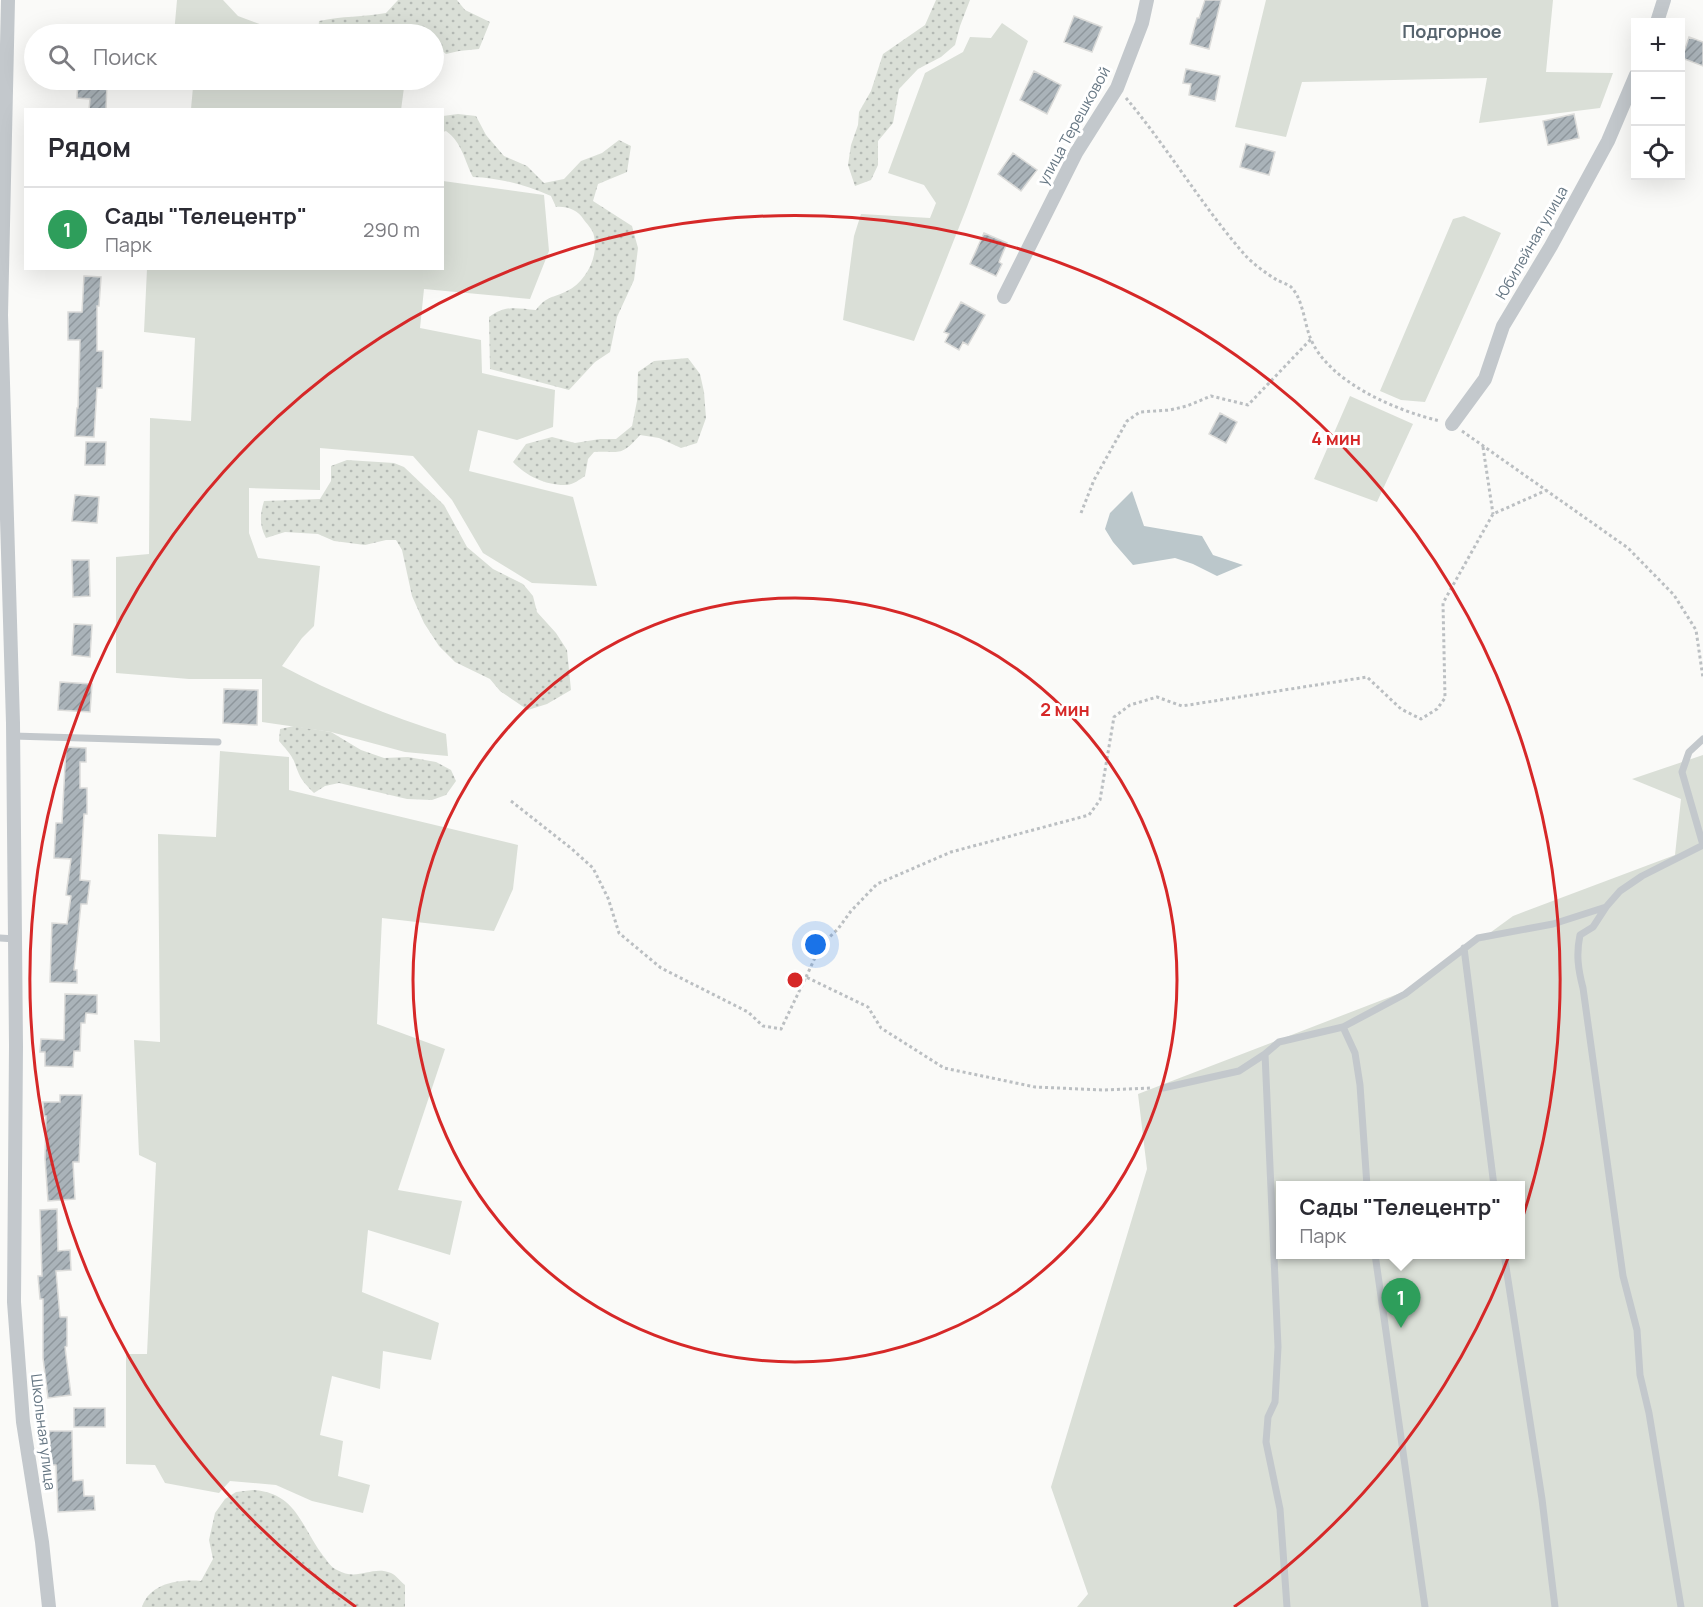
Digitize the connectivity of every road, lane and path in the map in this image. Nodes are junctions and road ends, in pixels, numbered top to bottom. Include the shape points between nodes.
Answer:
1 (8, 0) edge
2 (1147, 0) edge
3 (1664, 0) edge
4 (1658, 18) edge
5 (1631, 85) edge
6 (1117, 88) junction
7 (1004, 297) dead end
8 (0, 315) edge
9 (1311, 339) junction
10 (1452, 424) junction
11 (1483, 447) junction
12 (3, 484) edge
13 (1547, 490) junction
14 (1081, 513) dead end
15 (1493, 514) junction
16 (1703, 678) edge
17 (13, 736) junction
18 (1703, 740) edge
19 (218, 742) dead end
20 (511, 801) dead end
21 (1702, 845) edge
22 (1703, 850) edge
23 (1606, 907) junction
24 (0, 938) edge
25 (15, 939) junction
26 (1464, 948) junction
27 (806, 977) junction
28 (1342, 1027) junction
29 (1264, 1054) junction
30 (1163, 1088) joint
31 (1367, 1181) edge
32 (1493, 1181) edge
33 (1375, 1259) edge
34 (1505, 1259) edge
35 (49, 1607) edge
36 (1287, 1607) edge
37 (1425, 1607) edge
38 (1556, 1607) edge
39 (1681, 1607) edge

1 - 8 street, Школьная улица
2 - 6 street, улица Терешковой
3 - 4 street
5 - 10 street, Юбилейная улица via 1608,141 1503,326 1485,379
6 - 7 street, улица Терешковой via 1076,153
6 - 9 path via 1246,257 1290,286
8 - 12 street, Школьная улица
9 - 10 path via 1330,367 1369,394 1416,416
9 - 14 path via 1248,405 1211,396 1170,410 1140,412 1127,422 1094,480
10 - 11 path
11 - 13 path
11 - 15 path
12 - 17 street, Школьная улица
13 - 15 path
13 - 16 path via 1628,548 1674,595 1696,630
15 - 27 path via 1443,603 1445,698 1437,709 1421,719 1401,709 1367,677 1182,706 1157,697 1130,705 1114,717 1100,800 1089,814 951,852 877,884 821,945
17 - 19 lane
17 - 25 street, Школьная улица
18 - 21 lane via 1689,752 1682,772
20 - 27 path via 592,868 608,898 619,933 662,968 748,1012 763,1026 781,1029
21 - 22 lane
21 - 23 lane via 1642,876
23 - 26 lane via 1552,924 1478,938
23 - 39 lane via 1593,927 1580,935 1578,969 1623,1276 1637,1330 1640,1375
24 - 25 lane
25 - 35 street, Школьная улица via 14,1302 23,1422
26 - 28 lane via 1405,994
26 - 32 lane
27 - 30 path via 868,1007 881,1028 944,1068 1035,1088
28 - 29 lane via 1280,1042
28 - 31 lane via 1355,1053
29 - 30 lane via 1239,1071
29 - 36 lane via 1278,1347 1275,1402 1268,1417 1266,1442 1280,1509
33 - 37 lane
34 - 38 lane

